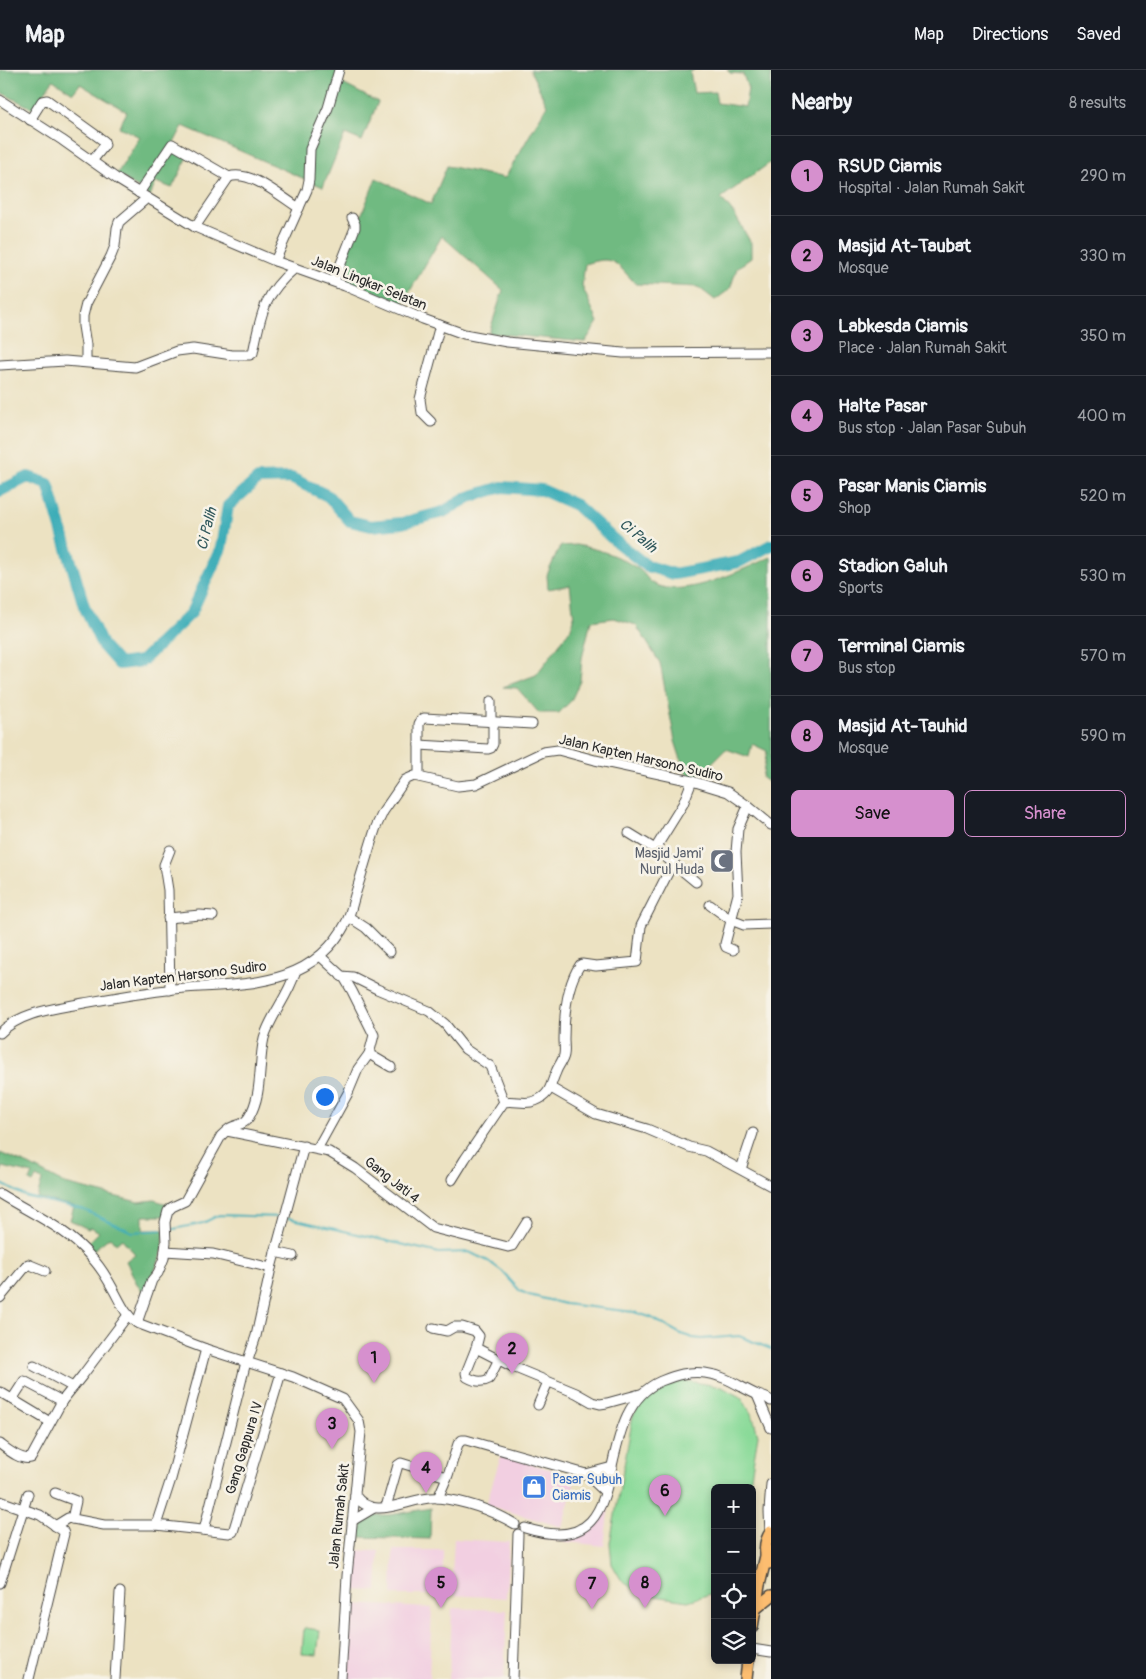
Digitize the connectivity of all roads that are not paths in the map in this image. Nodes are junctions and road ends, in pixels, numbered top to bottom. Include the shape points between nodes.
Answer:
1 (339, 70) edge
2 (0, 101) edge
3 (30, 120) junction
4 (92, 161) junction
5 (229, 177) junction
6 (138, 193) junction
7 (147, 198) junction
8 (299, 208) junction
9 (352, 218) dead end
10 (195, 227) junction
11 (275, 261) junction
12 (295, 268) junction
13 (334, 281) junction
14 (440, 325) junction
15 (771, 352) edge
16 (86, 362) junction
17 (0, 365) edge
18 (431, 422) dead end
19 (490, 701) dead end
20 (492, 722) junction
21 (532, 724) dead end
22 (418, 745) junction
23 (419, 776) junction
24 (692, 781) junction
25 (748, 806) junction
26 (771, 825) edge
27 (629, 833) dead end
28 (655, 849) junction
29 (170, 850) dead end
30 (673, 863) junction
31 (696, 882) dead end
32 (710, 904) dead end
33 (213, 916) dead end
34 (349, 917) junction
35 (168, 918) junction
36 (731, 920) junction
37 (771, 924) edge
38 (733, 950) dead end
39 (390, 952) dead end
40 (320, 956) junction
41 (295, 973) junction
42 (341, 976) junction
43 (170, 990) junction
44 (0, 1033) edge
45 (369, 1054) junction
46 (391, 1067) dead end
47 (551, 1088) junction
48 (504, 1102) junction
49 (227, 1130) junction
50 (754, 1133) dead end
51 (304, 1146) junction
52 (317, 1149) junction
53 (741, 1169) junction
54 (452, 1180) dead end
55 (771, 1186) edge
56 (0, 1194) edge
57 (527, 1222) dead end
58 (165, 1251) junction
59 (275, 1252) junction
60 (293, 1256) dead end
61 (271, 1268) junction
62 (44, 1271) dead end
63 (0, 1298) edge
64 (128, 1315) junction
65 (137, 1323) junction
66 (433, 1328) dead end
67 (476, 1348) junction
68 (206, 1349) junction
69 (499, 1360) junction
70 (247, 1362) junction
71 (34, 1366) dead end
72 (281, 1373) junction
73 (548, 1382) junction
74 (73, 1387) junction
75 (0, 1392) edge
76 (640, 1394) junction
77 (757, 1395) junction
78 (771, 1397) edge
79 (13, 1398) junction
80 (62, 1401) junction
81 (538, 1405) dead end
82 (50, 1422) junction
83 (771, 1428) edge
84 (0, 1444) edge
85 (612, 1466) junction
86 (586, 1474) junction
87 (447, 1477) junction
88 (771, 1484) edge
89 (605, 1492) junction
90 (55, 1493) dead end
91 (28, 1494) dead end
92 (355, 1494) junction
93 (438, 1498) junction
94 (0, 1501) edge
95 (386, 1507) junction
96 (374, 1508) junction
97 (23, 1509) junction
98 (72, 1519) junction
99 (352, 1522) junction
100 (156, 1525) junction
101 (55, 1526) junction
102 (519, 1529) junction
103 (204, 1530) junction
104 (770, 1533) edge
105 (768, 1561) edge
106 (0, 1583) edge
107 (120, 1592) dead end
108 (771, 1596) edge
109 (756, 1608) joint
110 (756, 1650) edge
111 (771, 1652) edge
112 (748, 1664) edge
113 (29, 1679) edge
114 (115, 1679) edge
115 (341, 1679) edge
116 (513, 1679) edge
117 (746, 1679) edge

1 - 8 street via 328,108 310,149 309,180
2 - 3 street, Jalan Lingkar Selatan
3 - 4 street, Jalan Lingkar Selatan
3 - 4 street via 42,100 47,100 104,141 105,145
4 - 6 street, Jalan Lingkar Selatan
5 - 6 street via 172,144
5 - 8 street via 245,176 256,180
5 - 10 street
6 - 7 street, Jalan Lingkar Selatan
7 - 10 street, Jalan Lingkar Selatan
7 - 16 street via 119,222 113,251 86,304 83,326
8 - 11 street
9 - 13 street via 355,228
10 - 11 street, Jalan Lingkar Selatan
11 - 12 street, Jalan Lingkar Selatan
12 - 13 street, Jalan Lingkar Selatan
12 - 16 street via 282,278 267,299 250,355 193,349 177,351 135,366
13 - 14 street, Jalan Lingkar Selatan
14 - 15 street, Jalan Lingkar Selatan via 483,339 623,353
14 - 18 street via 420,398 422,413
16 - 17 street
19 - 20 street
20 - 21 street
20 - 22 street via 424,718 419,722
20 - 22 street via 491,748
22 - 23 street
23 - 24 street, Jalan Kapten Harsono Sudiro via 458,786 476,784 543,752 558,750
23 - 34 street, Jalan Kapten Harsono Sudiro via 405,780 376,826
24 - 25 street, Jalan Kapten Harsono Sudiro via 728,792
24 - 28 street via 683,804
25 - 26 street, Jalan Kapten Harsono Sudiro
25 - 36 street via 738,830 738,894
27 - 28 street
28 - 30 street
29 - 35 street via 164,863
30 - 31 street
30 - 47 street via 641,926 637,962 596,966 582,964 578,968 569,989 564,1020 564,1058
32 - 36 street
33 - 35 street
34 - 39 street via 366,928
34 - 40 street, Jalan Kapten Harsono Sudiro
35 - 43 street
36 - 37 street via 744,925
36 - 38 street via 725,944
40 - 41 street, Jalan Kapten Harsono Sudiro
40 - 42 street
41 - 43 street, Jalan Kapten Harsono Sudiro via 240,985
41 - 49 street via 266,1033 254,1106 244,1122
42 - 45 street via 374,1035
42 - 48 street via 353,977 429,1011 466,1050 490,1066
43 - 44 street, Jalan Kapten Harsono Sudiro via 50,1009 25,1016
45 - 46 street
45 - 52 street
47 - 48 street via 535,1101
47 - 53 street via 596,1114 706,1151
48 - 54 street
49 - 51 street, Gang Jati 4
49 - 58 street via 212,1150 185,1201 169,1209
50 - 53 street
51 - 52 street, Gang Jati 4
51 - 59 street
52 - 57 street, Gang Jati 4 via 332,1153 355,1168 434,1229 508,1248
53 - 55 street
56 - 64 street via 56,1226 81,1246 103,1273
58 - 61 street via 213,1254
58 - 65 street
59 - 60 street
59 - 61 street
61 - 70 street
62 - 63 street via 28,1264
64 - 65 street
64 - 74 street
65 - 68 street, Jalan Rumah Sakit
66 - 67 street via 447,1331 458,1326 475,1331 479,1336
67 - 69 street
67 - 69 street via 467,1377 485,1381
68 - 70 street, Jalan Rumah Sakit
68 - 100 street
69 - 73 street
70 - 72 street, Jalan Rumah Sakit
70 - 103 street
71 - 74 street
72 - 92 street, Jalan Rumah Sakit via 343,1399 359,1421 361,1432
72 - 103 street, Gang Gappura IV via 233,1532
73 - 76 street via 600,1404
73 - 81 street
74 - 80 street
75 - 79 street
76 - 77 street via 676,1375 696,1372 730,1379
76 - 85 street via 622,1426
77 - 78 street
77 - 83 street
79 - 80 street via 24,1381
79 - 82 street
80 - 82 street
82 - 84 street via 29,1459
85 - 86 street
85 - 89 street
86 - 87 street via 462,1440
86 - 89 street
87 - 93 street
87 - 95 street via 401,1463
88 - 104 street
89 - 102 street via 599,1511 582,1528 556,1534
90 - 98 street via 76,1501
91 - 97 street
92 - 96 street via 365,1505
92 - 99 street, Jalan Rumah Sakit
93 - 95 street
93 - 102 street via 482,1509
94 - 97 street
95 - 96 street
96 - 99 street
97 - 101 street
97 - 106 street
98 - 100 street via 104,1525
98 - 101 street via 65,1519
99 - 115 street, Jalan Rumah Sakit
100 - 103 street
101 - 113 street via 64,1532 64,1536
102 - 116 street
104 - 105 main road via 765,1544
105 - 109 main road via 758,1585
107 - 114 street
108 - 109 main road
110 - 111 street
112 - 117 main road

